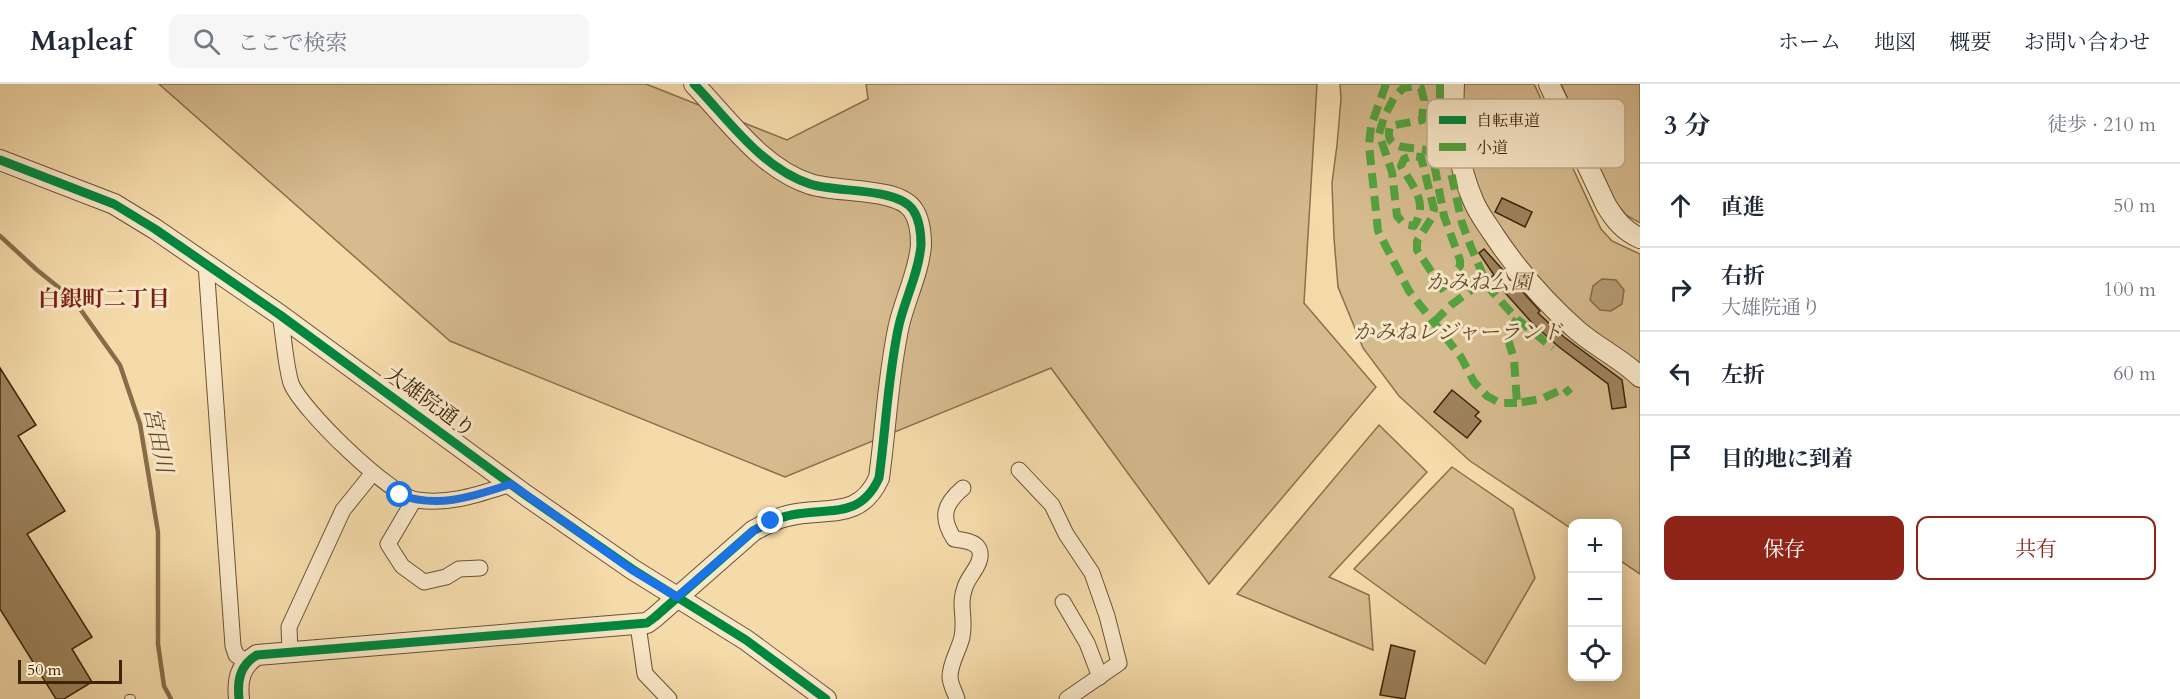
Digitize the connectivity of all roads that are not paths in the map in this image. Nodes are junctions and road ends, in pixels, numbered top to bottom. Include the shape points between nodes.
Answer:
1 (694, 84) edge
2 (1549, 84) edge
3 (1556, 99) edge
4 (0, 160) edge
5 (1464, 168) edge
6 (1589, 168) edge
7 (1640, 238) edge
8 (206, 264) junction
9 (280, 315) junction
10 (1640, 377) edge
11 (1019, 470) dead end
12 (372, 474) junction
13 (511, 484) junction
14 (963, 488) dead end
15 (414, 500) junction
16 (480, 568) dead end
17 (677, 597) junction
18 (1063, 602) dead end
19 (638, 625) junction
20 (291, 652) junction
21 (246, 661) junction
22 (1100, 677) junction
23 (239, 699) edge
24 (669, 699) edge
25 (826, 699) edge
26 (957, 699) edge
27 (1067, 699) edge

1 - 17 street via 762,155 790,175 827,188 897,197 913,209 920,225 921,247 900,323 879,478 873,492 854,507 771,521 753,531
2 - 3 street
4 - 8 street, 大雄院通り via 114,204
5 - 10 street via 1482,218 1520,271 1580,333
6 - 7 street via 1615,220 1625,231
8 - 9 street, 大雄院通り
8 - 21 street via 233,646 236,655
9 - 12 street via 291,383 302,403
9 - 13 street, 大雄院通り
11 - 22 street via 1052,505 1092,573 1119,663
12 - 15 street via 400,495
12 - 20 street via 344,510 289,627
13 - 15 street via 459,500
13 - 17 street, 大雄院通り via 632,570
14 - 26 street via 946,506 947,528 954,539 975,545 980,557 960,604 964,615 962,638 950,678
15 - 16 street via 388,544 402,567 424,582 459,569
17 - 19 street via 656,617
17 - 25 street, 大雄院通り via 746,640
18 - 22 street via 1087,643
19 - 20 street
19 - 24 street via 645,674
20 - 21 street via 257,655
21 - 23 street via 239,677
22 - 27 street

